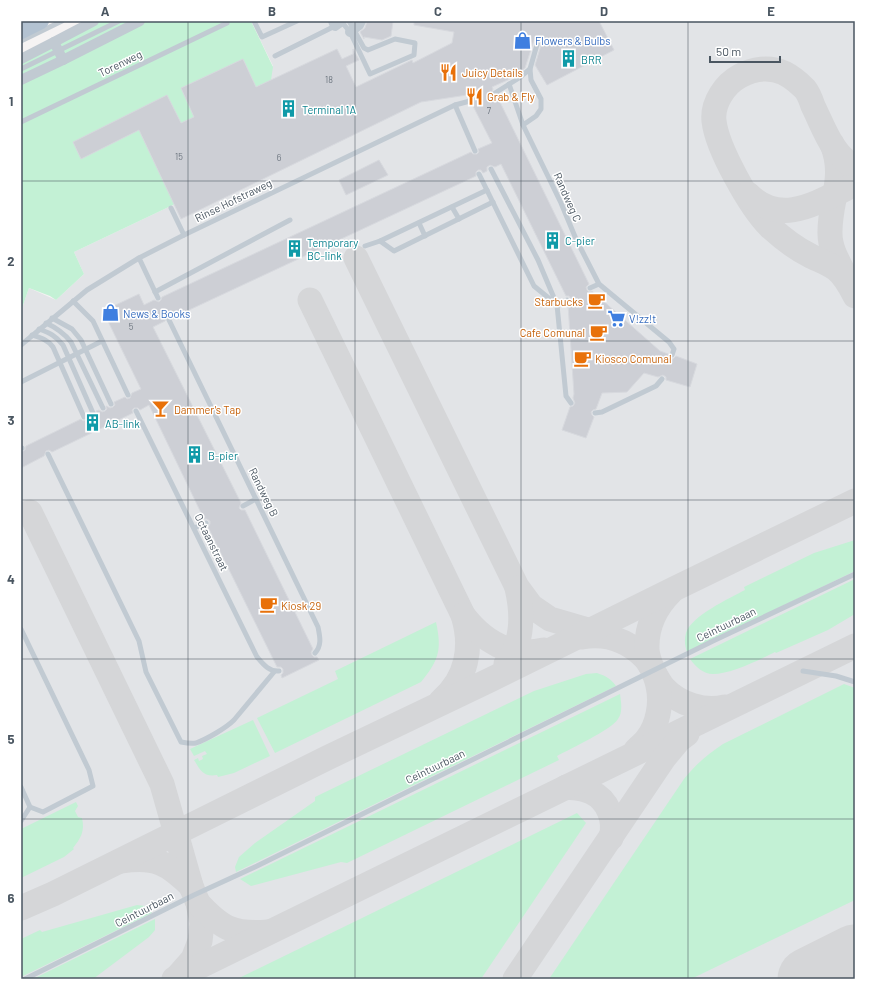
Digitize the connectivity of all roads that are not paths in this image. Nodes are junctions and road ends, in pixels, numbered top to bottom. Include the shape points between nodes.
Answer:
1 (41, 21) edge
2 (62, 21) edge
3 (94, 21) edge
4 (119, 21) edge
5 (140, 21) edge
6 (254, 21) edge
7 (297, 21) edge
8 (361, 21) edge
9 (338, 22) edge
10 (227, 23) dead end
11 (351, 27) edge
12 (21, 31) edge
13 (21, 40) edge
14 (538, 41) dead end
15 (59, 51) junction
16 (275, 56) dead end
17 (21, 59) edge
18 (21, 69) edge
19 (530, 69) junction
20 (21, 80) edge
21 (509, 84) junction
22 (495, 93) dead end
23 (470, 101) dead end
24 (455, 105) junction
25 (21, 122) edge
26 (523, 125) junction
27 (475, 151) dead end
28 (491, 169) dead end
29 (479, 174) dead end
30 (487, 190) junction
31 (493, 202) junction
32 (452, 207) junction
33 (171, 208) dead end
34 (459, 219) junction
35 (290, 220) dead end
36 (418, 223) junction
37 (184, 235) junction
38 (425, 236) junction
39 (380, 241) junction
40 (366, 246) dead end
41 (139, 258) junction
42 (598, 284) junction
43 (590, 288) dead end
44 (155, 292) junction
45 (158, 298) dead end
46 (568, 300) dead end
47 (73, 301) junction
48 (557, 305) junction
49 (52, 318) junction
50 (169, 320) dead end
51 (46, 324) junction
52 (39, 330) junction
53 (32, 335) junction
54 (102, 341) junction
55 (21, 345) edge
56 (86, 349) junction
57 (77, 354) junction
58 (672, 355) dead end
59 (68, 358) junction
60 (60, 362) junction
61 (662, 379) dead end
62 (21, 382) edge
63 (128, 395) dead end
64 (571, 402) dead end
65 (111, 404) dead end
66 (103, 408) dead end
67 (136, 411) dead end
68 (93, 413) dead end
69 (595, 413) dead end
70 (84, 417) dead end
71 (48, 454) dead end
72 (256, 499) junction
73 (242, 506) dead end
74 (206, 523) dead end
75 (194, 528) junction
76 (855, 574) edge
77 (21, 629) edge
78 (315, 653) dead end
79 (803, 671) dead end
80 (855, 682) edge
81 (21, 788) edge
82 (30, 807) junction
83 (21, 821) edge
84 (25, 979) edge

1 - 12 main road
2 - 13 lane
3 - 15 street
4 - 15 lane
5 - 15 street
6 - 7 lane via 262,37
8 - 11 street via 359,25
9 - 11 lane
9 - 16 lane
10 - 25 lane, Torenweg
11 - 11 lane via 370,74 414,55 415,43 395,39 368,50 364,48
14 - 19 lane
15 - 17 street
15 - 18 lane
15 - 20 street
19 - 21 lane
19 - 26 lane via 531,80 541,99 541,109
21 - 22 lane
21 - 26 lane, Randweg C
23 - 24 lane, Rinse Hofstraweg
24 - 27 lane
24 - 37 lane, Rinse Hofstraweg
26 - 42 lane, Randweg C
28 - 48 lane via 538,260
29 - 30 lane
30 - 31 lane
30 - 32 lane
31 - 34 lane
31 - 48 lane via 534,286
32 - 34 lane
32 - 36 lane
33 - 37 lane
34 - 38 lane
35 - 44 lane
36 - 38 lane
36 - 39 lane
37 - 41 lane, Rinse Hofstraweg
38 - 39 lane via 394,252
39 - 40 lane
41 - 44 lane
41 - 47 lane, Rinse Hofstraweg
42 - 43 lane
42 - 58 lane, Randweg C via 669,342 674,349
44 - 45 lane
46 - 48 lane
47 - 49 lane, Rinse Hofstraweg
47 - 54 lane via 93,321
48 - 64 lane via 566,396
49 - 51 lane, Rinse Hofstraweg
49 - 56 lane via 72,329
50 - 72 lane, Randweg B
51 - 52 lane, Rinse Hofstraweg
51 - 57 lane via 66,334
52 - 53 lane, Rinse Hofstraweg
52 - 59 lane via 58,338
53 - 55 lane, Rinse Hofstraweg
53 - 60 lane via 50,342
54 - 56 lane
54 - 63 lane
56 - 57 lane
56 - 65 lane
57 - 59 lane
57 - 66 lane
59 - 60 lane
59 - 68 lane
60 - 62 lane
60 - 70 lane
61 - 69 lane via 656,386
67 - 75 lane, Octaanstraat
71 - 75 lane, Octaanstraat via 139,641 146,672 181,742 188,744 196,743 228,726 277,672 264,666 257,657
72 - 73 lane
72 - 78 lane, Randweg B via 318,627 321,639
74 - 75 lane
76 - 84 lane, Ceintuurbaan via 713,641
77 - 82 lane via 89,770 94,786 43,812
79 - 80 lane
81 - 82 lane
82 - 83 lane

